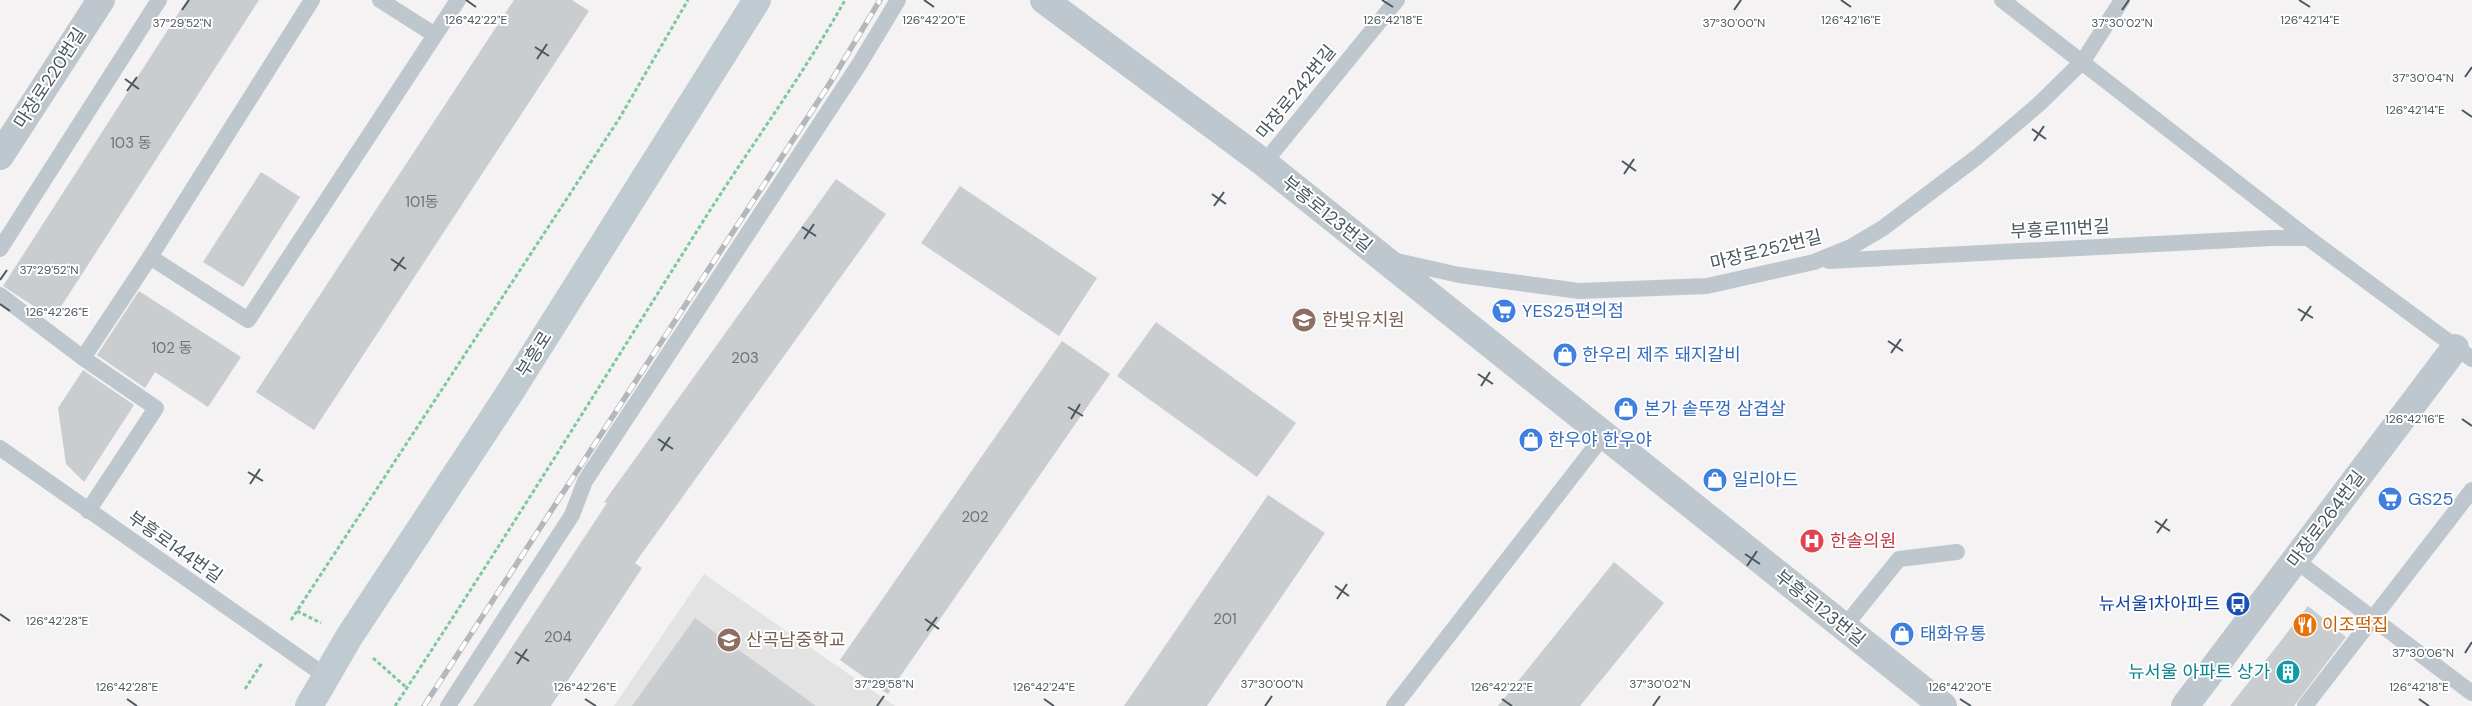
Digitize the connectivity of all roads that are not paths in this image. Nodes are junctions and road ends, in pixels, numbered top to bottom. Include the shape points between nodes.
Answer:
1 (101, 0) edge
2 (159, 0) edge
3 (312, 0) edge
4 (380, 0) edge
5 (458, 0) edge
6 (757, 0) edge
7 (898, 0) edge
8 (1044, 0) edge
9 (1397, 0) edge
10 (2002, 0) edge
11 (2122, 0) edge
12 (435, 35) junction
13 (2083, 61) junction
14 (0, 156) edge
15 (1264, 163) junction
16 (2308, 238) junction
17 (0, 248) edge
18 (150, 257) junction
19 (1382, 258) junction
20 (1814, 262) junction
21 (0, 296) edge
22 (2464, 353) edge
23 (83, 358) junction
24 (1604, 435) junction
25 (0, 448) edge
26 (2472, 490) edge
27 (88, 511) junction
28 (1957, 552) dead end
29 (2295, 560) junction
30 (2374, 619) junction
31 (1844, 627) junction
32 (327, 677) junction
33 (2472, 692) edge
34 (309, 706) edge
35 (448, 706) edge
36 (1394, 706) edge
37 (1943, 706) edge
38 (2185, 706) edge
39 (2305, 706) edge

1 - 14 street, 마장로220번길
2 - 17 lane
3 - 18 lane
4 - 12 lane
5 - 12 lane
6 - 32 main road, 부흥로 via 514,385 349,637
7 - 35 lane via 860,63 585,481 572,515
8 - 15 street, 부흥로123번길
9 - 15 lane, 마장로242번길
10 - 13 lane
11 - 13 lane, 마장로252번길
12 - 18 lane via 248,320
13 - 16 lane
13 - 20 lane, 마장로252번길 via 1977,157 1883,228 1851,247
15 - 19 street, 부흥로123번길
16 - 20 lane, 부흥로111번길
16 - 22 lane
18 - 23 lane
19 - 20 lane, 마장로252번길 via 1459,275 1579,291 1707,286
19 - 24 street, 부흥로123번길
21 - 23 lane
22 - 29 street, 마장로264번길
23 - 27 lane via 156,408
24 - 31 street, 부흥로123번길
24 - 36 lane
25 - 27 lane, 부흥로144번길
26 - 30 lane
27 - 32 lane, 부흥로144번길
28 - 31 lane via 1899,559
29 - 30 lane
29 - 38 street, 마장로264번길
30 - 33 lane
30 - 39 lane
31 - 37 street, 부흥로123번길
32 - 34 main road, 부흥로

